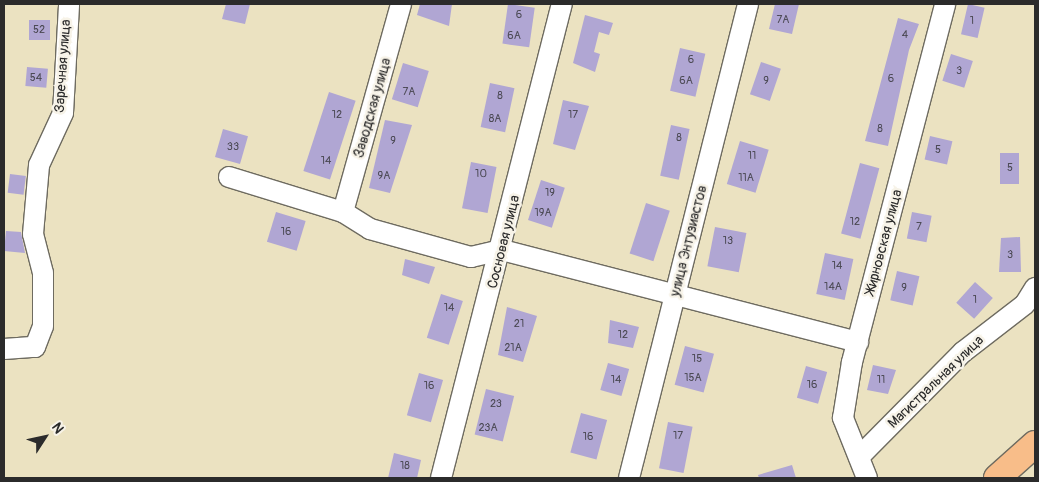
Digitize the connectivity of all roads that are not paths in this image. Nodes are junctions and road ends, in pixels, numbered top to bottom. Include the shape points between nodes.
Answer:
1 (69, 4) edge
2 (401, 4) edge
3 (562, 4) edge
4 (748, 4) edge
5 (945, 4) edge
6 (229, 177) dead end
7 (343, 212) junction
8 (502, 250) junction
9 (1035, 288) edge
10 (675, 295) junction
11 (858, 342) junction
12 (12, 350) edge
13 (1035, 444) edge
14 (859, 457) junction
15 (441, 478) edge
16 (630, 478) edge
17 (867, 478) edge
18 (997, 478) edge

1 - 12 street, Заречная улица via 63,112 38,165 33,234 43,273 43,326 35,346
2 - 7 street, Заводская улица
3 - 8 street, Сосновая улица
4 - 10 street, улица Энтузиастов
5 - 11 street, Жирновская улица
6 - 7 street
7 - 8 street via 370,229 471,256
8 - 10 street
8 - 15 street, Сосновая улица
9 - 14 street, Магистральная улица via 1025,304 963,352
10 - 11 street
10 - 16 street, улица Энтузиастов
11 - 14 street, Жирновская улица via 843,418
13 - 18 main road
14 - 17 street, Жирновская улица

